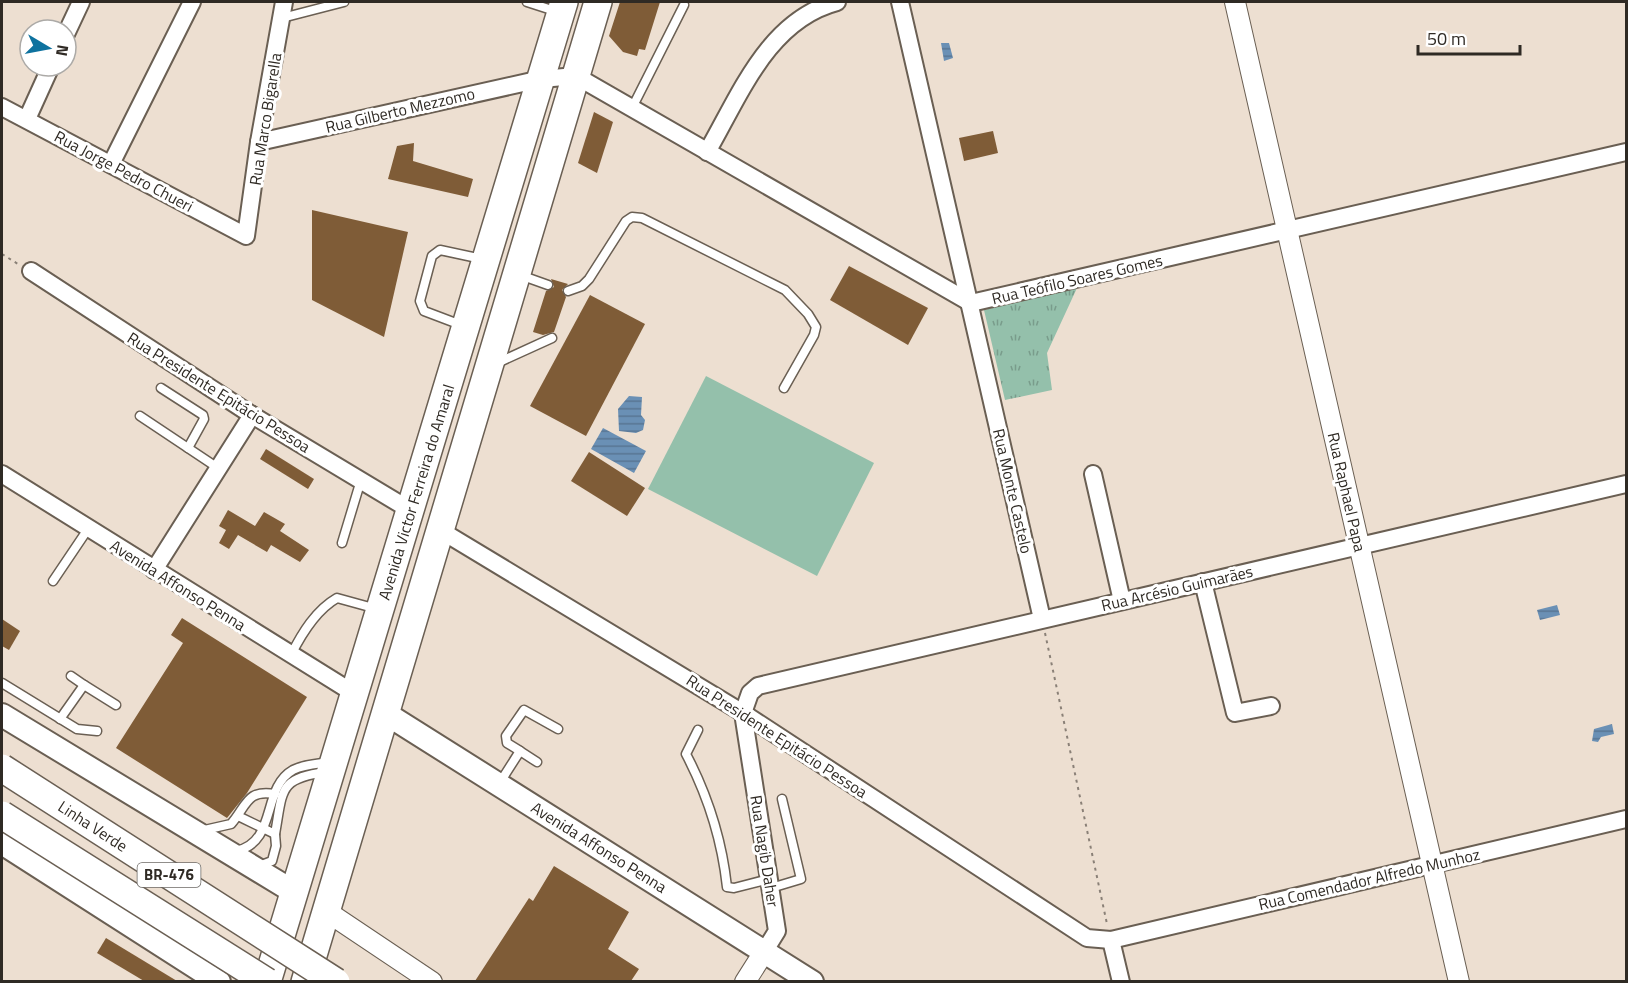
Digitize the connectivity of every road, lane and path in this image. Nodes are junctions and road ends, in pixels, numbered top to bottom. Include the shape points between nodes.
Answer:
1 (81, 2) edge
2 (192, 2) edge
3 (284, 2) edge
4 (344, 2) edge
5 (527, 2) edge
6 (598, 2) edge
7 (837, 2) edge
8 (900, 2) edge
9 (1235, 2) edge
10 (684, 5) dead end
11 (562, 7) edge
12 (74, 18) edge
13 (282, 18) junction
14 (576, 76) junction
15 (45, 78) edge
16 (541, 79) junction
17 (2, 107) edge
18 (632, 108) junction
19 (27, 118) junction
20 (259, 142) junction
21 (707, 152) junction
22 (1626, 152) edge
23 (111, 164) junction
24 (1287, 230) junction
25 (246, 236) joint
26 (2, 254) edge
27 (486, 260) junction
28 (31, 271) joint
29 (517, 274) junction
30 (548, 285) dead end
31 (568, 291) dead end
32 (970, 303) junction
33 (465, 327) junction
34 (552, 338) dead end
35 (489, 366) junction
36 (161, 388) dead end
37 (784, 388) dead end
38 (252, 415) junction
39 (140, 416) dead end
40 (188, 448) junction
41 (218, 468) junction
42 (2, 474) edge
43 (1093, 474) dead end
44 (361, 480) junction
45 (1626, 484) edge
46 (410, 510) junction
47 (88, 529) junction
48 (440, 530) junction
49 (342, 543) dead end
50 (1359, 546) junction
51 (154, 570) junction
52 (53, 581) dead end
53 (1203, 582) junction
54 (1122, 601) junction
55 (380, 610) junction
56 (1042, 619) junction
57 (290, 656) junction
58 (71, 676) dead end
59 (2, 683) edge
60 (84, 685) junction
61 (355, 694) junction
62 (116, 705) dead end
63 (1271, 705) dead end
64 (386, 713) junction
65 (743, 713) junction
66 (2, 715) edge
67 (60, 719) junction
68 (558, 729) dead end
69 (698, 730) dead end
70 (97, 731) dead end
71 (519, 751) junction
72 (537, 762) dead end
73 (332, 767) junction
74 (2, 768) edge
75 (499, 784) junction
76 (275, 794) junction
77 (782, 800) dead end
78 (2, 815) edge
79 (238, 816) junction
80 (1626, 819) edge
81 (262, 828) junction
82 (197, 833) junction
83 (275, 834) junction
84 (2, 843) edge
85 (229, 852) junction
86 (1432, 864) junction
87 (252, 866) junction
88 (770, 883) junction
89 (294, 892) junction
90 (326, 911) junction
91 (1111, 940) junction
92 (764, 952) junction
93 (219, 981) edge
94 (267, 981) edge
95 (305, 981) edge
96 (336, 981) edge
97 (432, 981) edge
98 (745, 981) edge
99 (812, 981) edge
100 (1121, 981) edge
101 (1459, 981) edge

1 - 12 street
2 - 23 street
3 - 13 street, Rua Marco Bigarella
4 - 13 lane
5 - 11 lane
6 - 14 highway, Avenida Victor Ferreira do Amaral
7 - 21 street via 801,16 784,30
8 - 32 street, Rua Monte Castelo
9 - 24 street, Rua Raphael Papa
10 - 18 lane
11 - 16 highway, Avenida Victor Ferreira do Amaral
13 - 20 street, Rua Marco Bigarella
14 - 16 street, Rua Gilberto Mezzomo
14 - 18 street, Rua Teófilo Soares Gomes
14 - 29 highway, Avenida Victor Ferreira do Amaral
15 - 19 street
16 - 20 street, Rua Gilberto Mezzomo
16 - 27 highway, Avenida Victor Ferreira do Amaral
17 - 19 street, Rua Jorge Pedro Chueri
18 - 21 street, Rua Teófilo Soares Gomes
19 - 23 street, Rua Jorge Pedro Chueri
20 - 25 street, Rua Marco Bigarella
21 - 32 street, Rua Teófilo Soares Gomes
22 - 24 street, Rua Teófilo Soares Gomes
23 - 25 street, Rua Jorge Pedro Chueri
24 - 32 street, Rua Teófilo Soares Gomes
24 - 50 street, Rua Raphael Papa
26 - 28 path
27 - 33 highway, Avenida Victor Ferreira do Amaral
27 - 33 lane via 440,250 432,256 421,307
28 - 38 street, Rua Presidente Epitácio Pessoa
29 - 30 lane
29 - 35 highway, Avenida Victor Ferreira do Amaral
31 - 37 lane via 589,279 626,221 642,218 785,290 808,314 816,327 814,335
32 - 56 street, Rua Monte Castelo
33 - 46 highway, Avenida Victor Ferreira do Amaral
34 - 35 lane
35 - 48 highway, Avenida Victor Ferreira do Amaral
36 - 40 lane via 203,415
38 - 41 street
38 - 44 street, Rua Presidente Epitácio Pessoa
39 - 40 lane
40 - 41 lane
41 - 51 street
42 - 47 street, Avenida Affonso Penna
43 - 54 street
44 - 46 street, Rua Presidente Epitácio Pessoa
44 - 49 lane
45 - 50 street, Rua Arcésio Guimarães
46 - 55 highway, Avenida Victor Ferreira do Amaral
47 - 51 street, Avenida Affonso Penna
47 - 52 lane
48 - 64 highway, Avenida Victor Ferreira do Amaral
48 - 65 street, Rua Presidente Epitácio Pessoa
50 - 53 street, Rua Arcésio Guimarães
50 - 86 street, Rua Raphael Papa
51 - 57 street, Avenida Affonso Penna
53 - 54 street, Rua Arcésio Guimarães
53 - 63 street via 1235,713
54 - 56 street, Rua Arcésio Guimarães
55 - 57 lane via 337,598 324,605
55 - 61 highway, Avenida Victor Ferreira do Amaral
56 - 65 street, Rua Arcésio Guimarães via 767,682 750,693
56 - 91 path
57 - 61 street, Avenida Affonso Penna
58 - 60 lane
59 - 67 lane
60 - 62 lane
60 - 67 lane
61 - 73 highway, Avenida Victor Ferreira do Amaral
64 - 75 main road, Avenida Affonso Penna
64 - 90 highway, Avenida Victor Ferreira do Amaral
65 - 88 street, Rua Nagib Daher
65 - 91 street, Rua Presidente Epitácio Pessoa via 1087,938
66 - 82 main road
67 - 70 lane via 77,729
68 - 71 lane via 524,710 506,736 507,743
69 - 88 lane via 686,754 701,784 727,887
71 - 72 lane
71 - 75 lane
73 - 76 lane via 305,766 293,771 279,784
73 - 83 lane via 289,782
73 - 89 highway, Avenida Victor Ferreira do Amaral
74 - 96 highway, Linha Verde / BR-476, bridge
75 - 92 main road, Avenida Affonso Penna
76 - 79 lane via 251,795
76 - 81 lane
77 - 88 lane via 801,879
78 - 94 highway, bridge
79 - 81 lane
79 - 82 lane via 231,824
80 - 86 street, Rua Comendador Alfredo Munhoz
81 - 83 lane
81 - 85 lane via 250,848
82 - 85 main road
83 - 87 lane via 272,861
84 - 93 main road
85 - 87 main road
86 - 91 street, Rua Comendador Alfredo Munhoz
86 - 101 street, Rua Raphael Papa
87 - 89 main road
88 - 92 street, Rua Nagib Daher via 777,931
89 - 94 highway, Avenida Victor Ferreira do Amaral
90 - 95 highway, Avenida Victor Ferreira do Amaral
90 - 97 street
91 - 100 street
92 - 98 street, Rua Nagib Daher
92 - 99 main road, Avenida Affonso Penna

